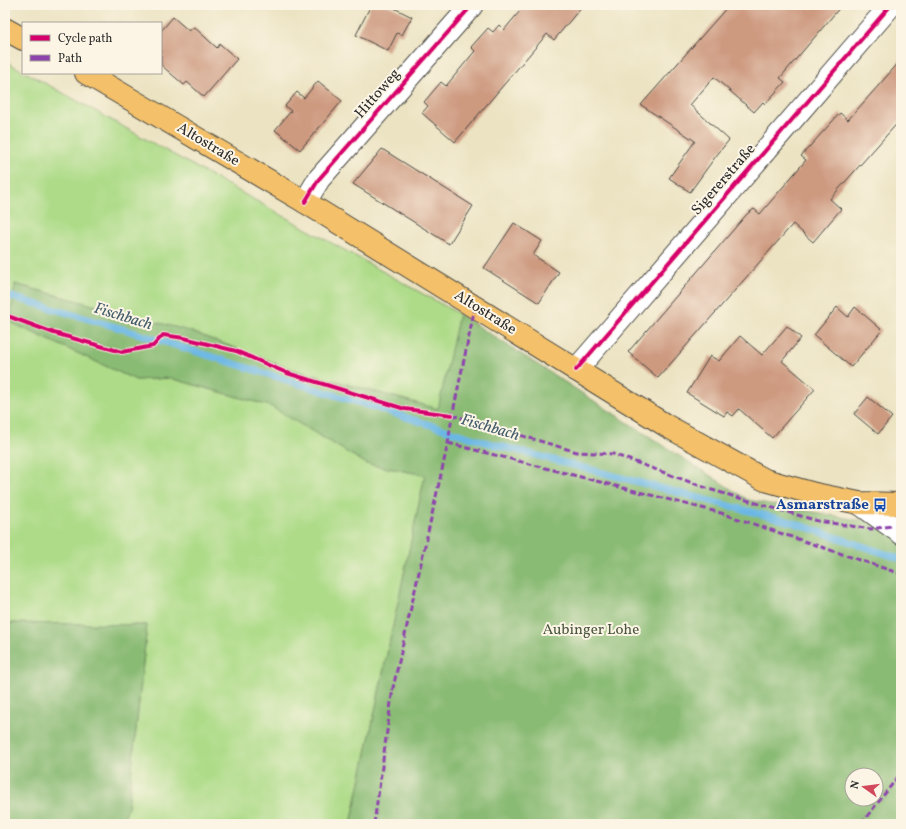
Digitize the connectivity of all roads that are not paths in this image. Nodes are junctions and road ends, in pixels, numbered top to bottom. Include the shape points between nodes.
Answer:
1 (472, 5) edge
2 (891, 5) edge
3 (5, 29) edge
4 (22, 38) edge
5 (88, 74) edge
6 (305, 202) junction
7 (576, 370) junction
8 (859, 503) junction
9 (901, 504) edge
10 (901, 533) edge

1 - 6 street, Hittoweg via 319,179
2 - 7 street, Sigererstraße
3 - 4 main road
5 - 6 main road, Altostraße
6 - 7 main road, Altostraße
7 - 8 main road, Altostraße via 667,426 765,480
8 - 9 main road, Altostraße
8 - 10 street

